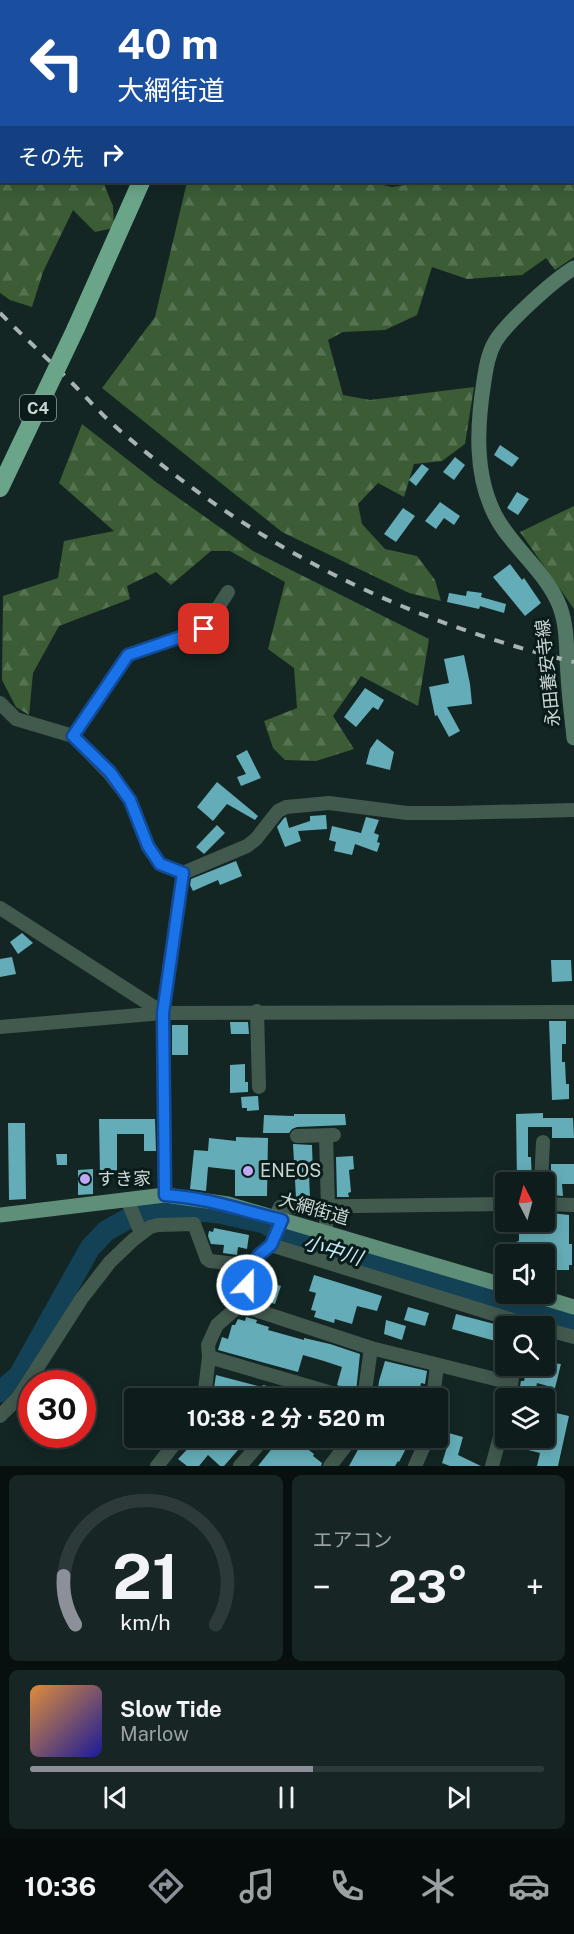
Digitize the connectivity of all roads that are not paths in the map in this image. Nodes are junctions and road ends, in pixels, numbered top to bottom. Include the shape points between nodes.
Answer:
1 (141, 183) edge
2 (574, 268) edge
3 (0, 488) edge
4 (228, 592) dead end
5 (0, 703) edge
6 (73, 736) junction
7 (574, 738) edge
8 (574, 810) edge
9 (183, 873) junction
10 (0, 908) edge
11 (257, 1011) junction
12 (574, 1012) edge
13 (163, 1013) junction
14 (0, 1027) edge
15 (259, 1087) dead end
16 (297, 1136) dead end
17 (543, 1142) dead end
18 (542, 1172) edge
19 (165, 1195) junction
20 (127, 1199) junction
21 (495, 1204) edge
22 (555, 1204) edge
23 (574, 1204) edge
24 (328, 1207) junction
25 (0, 1215) edge
26 (278, 1219) junction
27 (141, 1233) junction
28 (325, 1233) junction
29 (271, 1245) junction
30 (253, 1266) junction
31 (495, 1283) edge
32 (555, 1301) edge
33 (240, 1305) junction
34 (574, 1307) edge
35 (496, 1316) edge
36 (555, 1332) edge
37 (574, 1337) edge
38 (371, 1348) junction
39 (209, 1357) junction
40 (437, 1366) junction
41 (512, 1376) edge
42 (295, 1382) junction
43 (511, 1383) junction
44 (205, 1388) edge
45 (293, 1388) edge
46 (315, 1388) edge
47 (365, 1388) edge
48 (434, 1388) edge
49 (510, 1388) edge
50 (0, 1416) edge
51 (171, 1448) edge
52 (256, 1448) edge
53 (344, 1448) edge
54 (423, 1448) edge
55 (497, 1448) edge
56 (157, 1466) edge
57 (240, 1466) edge
58 (330, 1466) edge
59 (415, 1466) edge
60 (492, 1466) edge

1 - 3 highway, C4, bridge
2 - 7 street, 永田養安寺線 via 562,275 494,343 479,413 481,470 489,501 496,517 549,586 560,608 566,634
4 - 6 street via 204,629 128,655
5 - 6 street via 16,720
6 - 9 street via 110,772 130,800 148,846 160,864
8 - 9 street via 407,813 329,803 286,807 247,846
9 - 13 street
10 - 13 street
11 - 12 street
11 - 13 street
11 - 15 street
13 - 14 street
13 - 19 street
16 - 24 street via 330,1136
17 - 18 street
19 - 20 main road, 大網街道
19 - 26 main road, 大網街道 via 212,1201
20 - 25 main road, 大網街道
20 - 27 street
21 - 24 street
22 - 23 street
24 - 26 street via 280,1207
24 - 28 street
26 - 28 main road, 大網街道
26 - 29 street
27 - 30 street via 158,1225 194,1224 210,1261
27 - 50 street via 110,1262 82,1298 18,1398
28 - 31 main road, 大網街道
29 - 30 street
29 - 35 street
30 - 33 street
32 - 34 main road
33 - 38 street
33 - 39 street via 217,1325 208,1345
36 - 37 street
38 - 40 street
38 - 47 street
39 - 42 street
39 - 44 street
40 - 43 street
40 - 48 street
41 - 43 street
42 - 45 street
42 - 46 street
43 - 49 street
51 - 56 street
52 - 57 street
53 - 58 street
54 - 59 street
55 - 60 street

